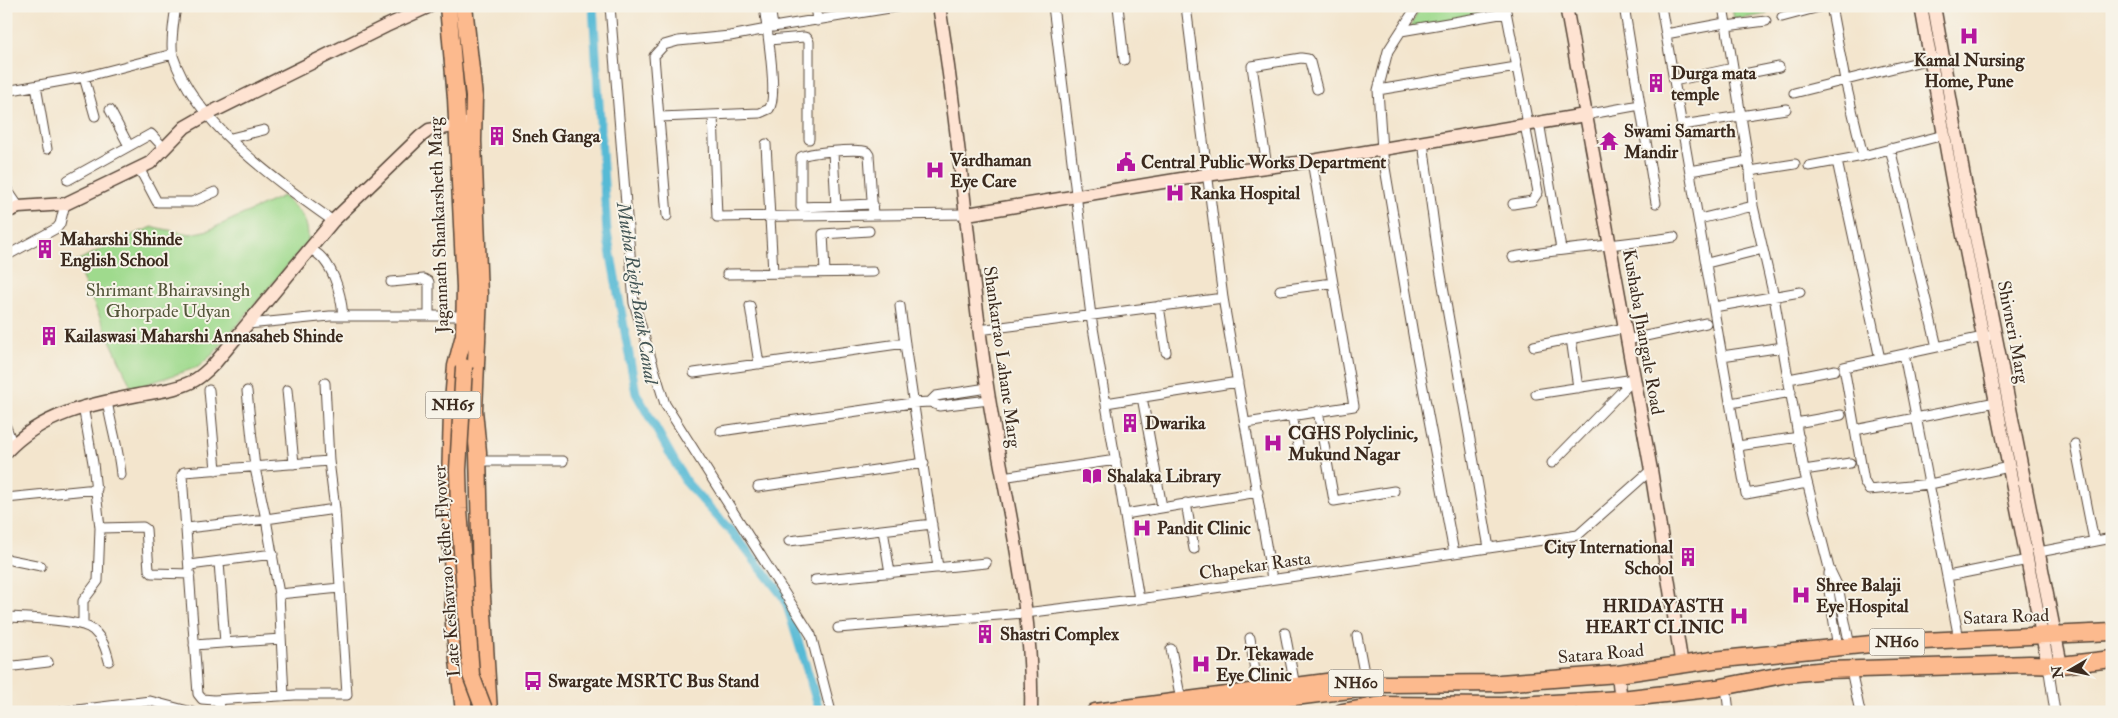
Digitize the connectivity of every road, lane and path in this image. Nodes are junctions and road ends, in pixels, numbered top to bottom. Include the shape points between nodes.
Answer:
1 (176, 6) edge
2 (430, 6) edge
3 (448, 6) edge
4 (464, 6) edge
5 (610, 6) edge
6 (764, 6) edge
7 (770, 6) edge
8 (815, 6) edge
9 (902, 6) edge
10 (939, 6) edge
11 (1053, 6) edge
12 (1118, 6) edge
13 (1186, 6) edge
14 (1417, 6) edge
15 (1566, 6) edge
16 (1624, 6) edge
17 (1661, 6) edge
18 (1723, 6) edge
19 (1823, 6) edge
20 (1832, 6) edge
21 (1921, 6) edge
22 (1934, 6) edge
23 (880, 8) edge
24 (1506, 10) edge
25 (1782, 16) dead end
26 (817, 21) junction
27 (1766, 21) dead end
28 (1726, 24) junction
29 (767, 29) junction
30 (1401, 31) junction
31 (1666, 34) junction
32 (769, 40) junction
33 (173, 54) junction
34 (1937, 58) junction
35 (1124, 60) dead end
36 (1516, 67) junction
37 (1779, 67) dead end
38 (1734, 72) junction
39 (84, 77) junction
40 (1845, 80) junction
41 (1674, 82) junction
42 (36, 86) junction
43 (1317, 89) dead end
44 (1378, 90) junction
45 (6, 91) edge
46 (1794, 93) dead end
47 (1640, 105) junction
48 (1786, 109) dead end
49 (110, 110) dead end
50 (206, 115) junction
51 (713, 115) junction
52 (1585, 115) junction
53 (95, 116) dead end
54 (1741, 116) junction
55 (660, 117) junction
56 (474, 123) junction
57 (457, 124) junction
58 (1531, 124) junction
59 (1682, 125) junction
60 (264, 130) dead end
61 (1944, 135) junction
62 (231, 138) junction
63 (809, 139) dead end
64 (1423, 142) junction
65 (766, 144) dead end
66 (129, 146) junction
67 (1890, 148) junction
68 (47, 149) dead end
69 (164, 149) junction
70 (1382, 150) junction
71 (834, 152) junction
72 (1863, 156) junction
73 (1312, 161) junction
74 (1748, 161) junction
75 (1837, 161) junction
76 (1795, 164) dead end
77 (1808, 166) dead end
78 (1267, 167) junction
79 (139, 168) junction
80 (1690, 171) junction
81 (1750, 171) junction
82 (1206, 174) junction
83 (1958, 178) junction
84 (68, 180) dead end
85 (6, 188) edge
86 (216, 192) dead end
87 (1076, 196) junction
88 (1656, 202) dead end
89 (65, 204) junction
90 (872, 204) junction
91 (1513, 204) dead end
92 (836, 206) junction
93 (1754, 206) junction
94 (19, 207) junction
95 (6, 212) edge
96 (967, 214) junction
97 (873, 215) junction
98 (667, 216) dead end
99 (769, 216) junction
100 (1699, 219) junction
101 (333, 222) junction
102 (869, 231) dead end
103 (1674, 237) dead end
104 (1610, 246) junction
105 (310, 249) junction
106 (1561, 249) junction
107 (1763, 249) junction
108 (6, 256) edge
109 (1513, 257) dead end
110 (1707, 263) junction
111 (824, 272) junction
112 (873, 272) dead end
113 (773, 273) junction
114 (726, 274) dead end
115 (391, 282) dead end
116 (1332, 283) junction
117 (1280, 290) dead end
118 (1800, 292) dead end
119 (1774, 297) junction
120 (1223, 298) junction
121 (750, 306) dead end
122 (900, 306) dead end
123 (1159, 306) junction
124 (1714, 308) junction
125 (343, 316) junction
126 (429, 316) junction
127 (465, 316) junction
128 (1090, 316) junction
129 (1706, 323) dead end
130 (248, 324) junction
131 (979, 330) junction
132 (1626, 334) junction
133 (464, 335) junction
134 (1990, 336) junction
135 (1571, 338) junction
136 (904, 343) junction
137 (1534, 346) dead end
138 (1783, 347) junction
139 (1937, 347) junction
140 (1166, 352) dead end
141 (1904, 354) junction
142 (1722, 356) junction
143 (1880, 359) junction
144 (759, 364) junction
145 (1835, 370) dead end
146 (694, 374) dead end
147 (1634, 379) junction
148 (1789, 379) junction
149 (1238, 382) junction
150 (325, 383) dead end
151 (1578, 388) junction
152 (209, 390) dead end
153 (287, 390) dead end
154 (247, 391) dead end
155 (1791, 392) junction
156 (988, 394) junction
157 (1536, 394) dead end
158 (1142, 397) junction
159 (107, 401) junction
160 (912, 402) junction
161 (1996, 402) junction
162 (1106, 403) junction
163 (1730, 404) junction
164 (83, 406) junction
165 (474, 410) junction
166 (1318, 411) junction
167 (1841, 415) dead end
168 (1292, 416) junction
169 (1918, 419) junction
170 (1246, 423) junction
171 (1796, 423) junction
172 (6, 427) edge
173 (1855, 430) junction
174 (721, 431) dead end
175 (1799, 437) junction
176 (2075, 444) dead end
177 (1738, 446) junction
178 (9, 449) edge
179 (1300, 455) dead end
180 (1116, 460) junction
181 (329, 461) junction
182 (478, 461) junction
183 (563, 462) dead end
184 (924, 463) junction
185 (1552, 463) dead end
186 (1850, 463) dead end
187 (294, 464) junction
188 (2009, 467) junction
189 (255, 468) junction
190 (216, 470) junction
191 (1650, 470) junction
192 (1804, 470) junction
193 (121, 475) dead end
194 (1002, 477) junction
195 (1807, 483) junction
196 (1930, 484) junction
197 (758, 487) dead end
198 (96, 489) junction
199 (1394, 491) dead end
200 (1258, 492) junction
201 (6, 498) edge
202 (1186, 504) junction
203 (1162, 507) junction
204 (335, 509) junction
205 (1125, 514) junction
206 (266, 519) junction
207 (932, 524) junction
208 (100, 528) junction
209 (187, 528) junction
210 (884, 530) junction
211 (2112, 538) edge
212 (789, 541) dead end
213 (2094, 541) junction
214 (1489, 548) junction
215 (1194, 549) dead end
216 (2039, 552) junction
217 (1454, 553) junction
218 (273, 554) junction
219 (6, 559) edge
220 (2028, 560) junction
221 (219, 562) junction
222 (986, 563) dead end
223 (41, 566) dead end
224 (938, 568) junction
225 (190, 569) junction
226 (890, 572) junction
227 (1948, 576) junction
228 (1272, 579) junction
229 (815, 580) dead end
230 (340, 588) junction
231 (279, 594) junction
232 (1139, 599) junction
233 (1025, 613) junction
234 (6, 617) edge
235 (83, 626) junction
236 (838, 628) dead end
237 (2112, 632) edge
238 (1285, 633) dead end
239 (1357, 636) dead end
240 (2049, 636) junction
241 (1250, 638) dead end
242 (281, 639) junction
243 (1960, 639) junction
244 (225, 643) junction
245 (194, 646) junction
246 (1844, 647) junction
247 (1171, 649) dead end
248 (2112, 659) edge
249 (109, 661) dead end
250 (48, 662) dead end
251 (2054, 665) junction
252 (1682, 666) junction
253 (6, 667) edge
254 (1851, 670) junction
255 (1618, 674) junction
256 (1366, 683) junction
257 (1387, 684) junction
258 (1295, 686) junction
259 (1726, 687) junction
260 (1258, 690) junction
261 (487, 692) junction
262 (284, 696) junction
263 (215, 700) junction
264 (1381, 705) junction
265 (1179, 706) edge
266 (1621, 706) edge
267 (1419, 708) edge
268 (1470, 708) edge
269 (1531, 708) edge
270 (467, 711) edge
271 (1347, 711) edge
272 (61, 712) edge
273 (192, 712) edge
274 (213, 712) edge
275 (222, 712) edge
276 (485, 712) edge
277 (489, 712) edge
278 (499, 712) edge
279 (831, 712) edge
280 (1030, 712) edge
281 (1095, 712) edge
282 (1342, 712) edge
283 (1366, 712) edge
284 (1730, 712) edge
285 (1860, 712) edge
286 (2055, 712) edge

1 - 33 street
2 - 50 street
3 - 57 highway, Jagannath Shankarsheth Marg / NH65
4 - 56 highway, Jagannath Shankarsheth Marg / NH65
5 - 279 street via 634,303 665,404 811,635
6 - 29 street
7 - 26 street via 773,27
8 - 26 street
9 - 23 street
10 - 96 street, Shankarrao Lahane Marg
11 - 87 street
12 - 35 street
13 - 82 street
14 - 30 street
15 - 52 street, Kushaba Jhangale Road
16 - 47 street
17 - 31 street
18 - 28 street
19 - 25 street
20 - 40 street
21 - 34 street, Shivneri Marg
22 - 34 street, Shivneri Marg
23 - 26 street
24 - 30 street
24 - 36 street
27 - 28 street
28 - 31 street
28 - 38 street
29 - 32 street
29 - 55 street via 664,45 654,56 653,63
30 - 44 street via 1388,51
31 - 41 street
32 - 51 street via 772,106 764,112
32 - 63 street via 804,37 810,42
33 - 39 street
33 - 50 street via 189,90
34 - 40 street
34 - 61 street, Shivneri Marg
34 - 83 street, Shivneri Marg
36 - 44 street
36 - 58 street
37 - 38 street
38 - 41 street
38 - 54 street
39 - 42 street
39 - 53 street
40 - 46 street
40 - 72 street
41 - 59 street
42 - 45 street
42 - 68 street
43 - 78 street via 1308,59 1252,66
44 - 70 street
47 - 52 street
47 - 88 street
48 - 54 street
49 - 66 street
50 - 62 street
50 - 69 street via 185,127
51 - 55 street
51 - 99 street via 717,217
52 - 58 street
52 - 104 street, Kushaba Jhangale Road
54 - 59 street
54 - 74 street
55 - 98 street
56 - 57 street
56 - 165 highway, Jagannath Shankarsheth Marg / NH65 via 479,295
57 - 101 street via 428,130
57 - 127 highway, Jagannath Shankarsheth Marg / NH65
58 - 64 street
58 - 91 street via 1538,192 1532,201
58 - 106 street
59 - 80 street
60 - 62 street
61 - 67 street
61 - 83 street, Shivneri Marg
62 - 101 street via 272,178
64 - 70 street
64 - 214 street via 1439,263
65 - 99 street
66 - 69 street via 151,134
66 - 84 street
67 - 72 street
67 - 139 street
69 - 79 street via 150,163
70 - 73 street
70 - 217 street
71 - 90 street via 867,152
71 - 92 street
71 - 92 street via 801,158 801,207
72 - 75 street
73 - 78 street
73 - 116 street
74 - 80 street
74 - 81 street
75 - 77 street
75 - 143 street
76 - 81 street
78 - 82 street
79 - 86 street via 156,202 192,202
79 - 89 street
80 - 100 street
81 - 93 street
82 - 87 street
82 - 120 street
83 - 134 street, Shivneri Marg
85 - 94 street
87 - 96 street
87 - 128 street
89 - 94 street
89 - 108 street via 57,228
90 - 92 street
90 - 97 street
93 - 100 street
93 - 107 street
94 - 95 street
96 - 97 street
96 - 131 street, Shankarrao Lahane Marg
97 - 99 street
99 - 113 street
100 - 110 street
101 - 105 street
102 - 111 street via 823,234
103 - 104 street
104 - 106 street
104 - 132 street, Kushaba Jhangale Road
105 - 125 street via 318,253 332,273 342,300
105 - 130 street
106 - 109 street
107 - 110 street
107 - 119 street
110 - 124 street
111 - 112 street
111 - 113 street
113 - 114 street
115 - 126 street via 428,282
116 - 117 street
116 - 166 street via 1354,406
118 - 119 street
119 - 124 street
119 - 138 street
120 - 123 street
120 - 149 street
121 - 144 street
122 - 136 street
123 - 128 street
123 - 140 street
124 - 142 street
125 - 126 street
125 - 130 street
126 - 127 street
127 - 133 highway, Jagannath Shankarsheth Marg / NH65
128 - 131 street
128 - 162 street
129 - 132 street
130 - 159 street via 196,380 179,387
131 - 156 street, Shankarrao Lahane Marg
132 - 135 street
132 - 147 street, Kushaba Jhangale Road
133 - 270 highway, Jagannath Shankarsheth Marg / NH65 via 456,366 450,481 454,625
133 - 276 highway, Late Keshavrao Jedhe Flyover, bridge via 459,509 471,675
134 - 139 street
134 - 161 street, Shivneri Marg
134 - 216 street, Shivneri Marg
135 - 137 street
135 - 151 street
136 - 144 street
136 - 160 street
138 - 142 street
138 - 148 street
139 - 141 street
141 - 143 street
141 - 169 street
142 - 163 street
143 - 173 street via 1844,367
144 - 146 street
145 - 148 street
147 - 151 street
147 - 185 street
147 - 191 street, Kushaba Jhangale Road
148 - 155 street
149 - 158 street
149 - 170 street
150 - 181 street
151 - 157 street
152 - 190 street
153 - 187 street
154 - 189 street
155 - 163 street
155 - 171 street
156 - 160 street via 939,406 930,402
156 - 194 street, Shankarrao Lahane Marg
158 - 162 street
158 - 203 street
159 - 164 street
159 - 193 street via 120,454
160 - 174 street
160 - 184 street
161 - 169 street
161 - 188 street, Shivneri Marg
162 - 180 street
163 - 177 street
164 - 178 street via 39,425
164 - 198 street
165 - 182 highway, Jagannath Shankarsheth Marg / NH65
165 - 270 highway via 469,483
166 - 168 street
166 - 199 street via 1334,501
167 - 171 street
168 - 170 street
168 - 179 street
169 - 173 street
169 - 196 street
170 - 200 street
171 - 175 street
172 - 178 street
173 - 196 street via 1864,481 1869,490
175 - 177 street
175 - 192 street
176 - 213 street
177 - 195 street via 1746,494
180 - 194 street
180 - 205 street
181 - 187 street
181 - 204 street
182 - 183 street
182 - 261 highway, Jagannath Shankarsheth Marg / NH65
184 - 197 street
184 - 207 street
186 - 192 street
187 - 189 street
188 - 196 street
188 - 220 street, Shivneri Marg
189 - 190 street
189 - 206 street
190 - 209 street via 188,470 182,476
191 - 214 street, Chapekar Rasta via 1578,535
191 - 252 street, Kushaba Jhangale Road
192 - 195 street
194 - 233 street, Shankarrao Lahane Marg
195 - 246 street via 1829,568 1829,591
196 - 227 street
198 - 201 street
198 - 208 street
200 - 202 street
200 - 228 street
202 - 203 street
202 - 215 street
203 - 205 street
204 - 206 street
204 - 230 street
205 - 232 street
206 - 209 street
206 - 218 street
207 - 210 street
207 - 224 street
208 - 225 street via 143,526 152,573
208 - 235 street via 98,581 83,601
209 - 225 street
210 - 212 street
210 - 226 street
211 - 213 street
213 - 216 street
214 - 217 street, Chapekar Rasta
216 - 240 street, Shivneri Marg
217 - 228 street, Chapekar Rasta
218 - 221 street
218 - 231 street
219 - 223 street
220 - 227 street
220 - 240 street, Shivneri Marg
221 - 225 street
221 - 244 street
222 - 224 street
224 - 226 street
225 - 245 street
226 - 229 street
227 - 243 street
228 - 232 street, Chapekar Rasta
230 - 231 street
230 - 262 street via 347,695
231 - 242 street
232 - 233 street, Chapekar Rasta
233 - 236 street, Chapekar Rasta
233 - 280 street, Shankarrao Lahane Marg via 1032,681
234 - 235 street via 54,620
235 - 249 street via 92,629 100,638
237 - 240 highway, Satara Road / NH60
238 - 258 street
239 - 256 street
240 - 243 highway, Satara Road / NH60
240 - 251 street, Shivneri Marg
241 - 260 street
242 - 244 street
242 - 262 street
243 - 246 highway, Satara Road / NH60
244 - 245 street
245 - 263 street via 198,694 202,699
246 - 252 highway, Satara Road / NH60
247 - 265 street
248 - 251 highway, NH60
250 - 253 street
251 - 254 highway, NH60
251 - 286 street
252 - 255 highway, Satara Road / NH60
254 - 259 highway, NH60 via 1787,674
254 - 285 street
255 - 257 highway, Satara Road / NH60 via 1500,682
255 - 266 street
256 - 257 highway, Satara Road / NH60
256 - 258 highway, Satara Road / NH60 via 1334,681
257 - 265 highway via 1340,692
258 - 260 highway, Satara Road / NH60
259 - 266 highway, NH60
259 - 284 street
260 - 265 highway, Satara Road / NH60
261 - 277 highway, Jagannath Shankarsheth Marg / NH65
261 - 278 highway
262 - 263 street
263 - 274 street
263 - 275 street
264 - 267 highway, NH60
264 - 271 highway, NH60
264 - 283 highway
265 - 281 highway, Satara Road / NH60
266 - 269 highway, NH60
267 - 268 highway, NH60
268 - 269 highway, NH60
271 - 282 highway
272 - 273 street via 150,701

